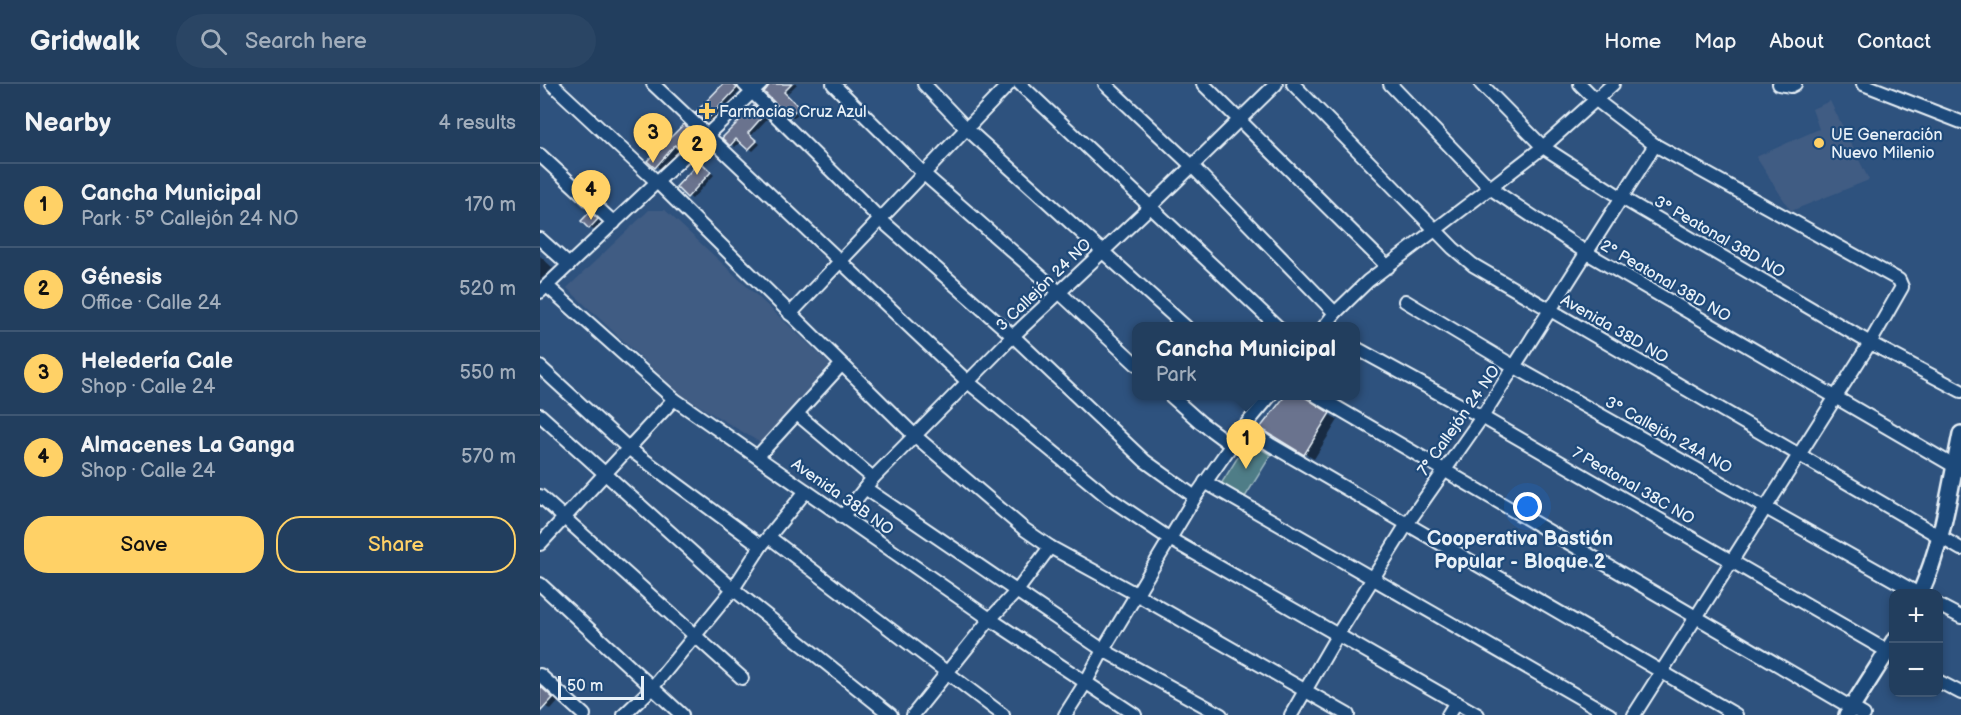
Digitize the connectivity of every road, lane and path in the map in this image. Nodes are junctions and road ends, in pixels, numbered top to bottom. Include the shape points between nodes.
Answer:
1 (552, 84) edge
2 (653, 84) edge
3 (833, 84) edge
4 (924, 84) edge
5 (1009, 84) edge
6 (1020, 84) edge
7 (1105, 84) edge
8 (1203, 84) edge
9 (1276, 84) edge
10 (1293, 84) edge
11 (1390, 84) edge
12 (1481, 84) edge
13 (1580, 84) edge
14 (1613, 84) edge
15 (1779, 84) edge
16 (1795, 84) edge
17 (1863, 84) edge
18 (753, 87) edge
19 (1596, 100) junction
20 (1239, 120) junction
21 (1961, 122) edge
22 (966, 128) junction
23 (707, 135) junction
24 (1655, 145) junction
25 (1543, 147) junction
26 (540, 155) edge
27 (1192, 166) junction
28 (924, 174) junction
29 (657, 182) junction
30 (1490, 188) junction
31 (1622, 198) junction
32 (1151, 206) junction
33 (881, 220) junction
34 (614, 223) junction
35 (1436, 230) junction
36 (540, 239) edge
37 (1103, 250) junction
38 (1587, 253) junction
39 (841, 263) junction
40 (569, 265) junction
41 (1388, 267) junction
42 (543, 289) edge
43 (1059, 292) junction
44 (1405, 301) dead end
45 (1550, 309) junction
46 (1335, 312) junction
47 (790, 314) junction
48 (1181, 322) edge
49 (1273, 322) edge
50 (1328, 322) edge
51 (1013, 336) junction
52 (1870, 342) junction
53 (1360, 350) edge
54 (1132, 359) edge
55 (841, 364) junction
56 (540, 367) edge
57 (1515, 367) junction
58 (968, 382) junction
59 (1961, 391) edge
60 (1835, 397) junction
61 (674, 399) junction
62 (1175, 400) edge
63 (1267, 400) edge
64 (1324, 400) edge
65 (797, 414) junction
66 (540, 415) edge
67 (1482, 417) junction
68 (1244, 427) junction
69 (1961, 434) edge
70 (914, 435) junction
71 (1231, 445) junction
72 (628, 448) junction
73 (1800, 454) junction
74 (758, 456) junction
75 (1443, 471) junction
76 (1956, 472) edge
77 (606, 473) junction
78 (873, 478) junction
79 (1205, 482) junction
80 (865, 488) junction
81 (806, 490) junction
82 (540, 496) edge
83 (1195, 497) junction
84 (1766, 507) junction
85 (842, 517) junction
86 (564, 518) junction
87 (1407, 524) junction
88 (1940, 538) junction
89 (1170, 539) junction
90 (765, 542) junction
91 (540, 544) edge
92 (1050, 547) junction
93 (1961, 549) edge
94 (1732, 561) junction
95 (1372, 580) junction
96 (540, 584) edge
97 (733, 589) junction
98 (1911, 589) edge
99 (1922, 589) edge
100 (1017, 591) junction
101 (1137, 594) junction
102 (1943, 608) edge
103 (1696, 617) junction
104 (1961, 617) edge
105 (990, 619) junction
106 (1338, 634) junction
107 (695, 635) junction
108 (1889, 648) edge
109 (1103, 650) junction
110 (1889, 652) edge
111 (947, 672) junction
112 (1662, 672) junction
113 (540, 675) edge
114 (742, 678) dead end
115 (1086, 682) junction
116 (1943, 684) edge
117 (651, 689) junction
118 (1306, 691) junction
119 (1961, 693) edge
120 (1456, 702) junction
121 (1854, 713) edge
122 (584, 715) edge
123 (624, 715) edge
124 (681, 715) edge
125 (891, 715) edge
126 (913, 715) edge
127 (1003, 715) edge
128 (1065, 715) edge
129 (1135, 715) edge
130 (1221, 715) edge
131 (1291, 715) edge
132 (1348, 715) edge
133 (1448, 715) edge
134 (1478, 715) edge
135 (1611, 715) edge
136 (1634, 715) edge
137 (1736, 715) edge

1 - 29 street
2 - 23 street
3 - 28 street
4 - 22 street
5 - 22 street
6 - 32 street
7 - 27 street
8 - 20 street
9 - 20 street, 3 Callejón 24 NO
10 - 35 street, Avenida 38D NO
11 - 30 street, 2° Peatonal 38D NO
12 - 25 street, 3° Peatonal 38D NO
13 - 19 street
14 - 19 street
15 - 16 street
17 - 21 street
18 - 23 street
18 - 33 street
19 - 24 street
19 - 25 street
20 - 27 street, 3 Callejón 24 NO
20 - 41 street
22 - 28 street
22 - 37 street
23 - 29 street
23 - 39 street
24 - 31 street, 7° Callejón 24 NO
24 - 52 street via 1899,280 1902,287
25 - 30 street
25 - 31 street, 3° Peatonal 38D NO
26 - 34 street
27 - 32 street, 3 Callejón 24 NO
27 - 46 street
28 - 33 street
28 - 43 street
29 - 34 street
29 - 47 street
30 - 35 street
30 - 38 street, 2° Peatonal 38D NO
31 - 38 street, 7° Callejón 24 NO
31 - 52 street, 3° Peatonal 38D NO
32 - 37 street, 3 Callejón 24 NO
32 - 49 street
33 - 39 street
33 - 51 street
34 - 40 street
35 - 41 street
35 - 45 street, Avenida 38D NO via 1473,265
36 - 40 street
37 - 43 street, 3 Callejón 24 NO
37 - 48 street
38 - 45 street, 7° Callejón 24 NO
38 - 60 street, 2° Peatonal 38D NO
39 - 47 street
39 - 58 street
40 - 42 street
41 - 46 street
42 - 61 street, Avenida 38B NO
43 - 51 street, 3 Callejón 24 NO
43 - 54 street
44 - 57 street, 3° Callejón 24A NO
45 - 57 street, 7° Callejón 24 NO
45 - 73 street, Avenida 38D NO
46 - 50 street
47 - 55 street
51 - 58 street, 3 Callejón 24 NO
51 - 83 street via 1145,461
52 - 59 street, 3° Peatonal 38D NO
52 - 60 street
53 - 67 street, 7 Peatonal 38C NO
55 - 65 street
55 - 70 street
56 - 72 street
57 - 67 street, 7° Callejón 24 NO
57 - 84 street, 3° Callejón 24A NO
58 - 70 street, 3 Callejón 24 NO
58 - 89 street via 1109,498
60 - 73 street
60 - 76 street, 2° Peatonal 38D NO
61 - 72 street
61 - 74 street, Avenida 38B NO
62 - 71 street
63 - 68 street
64 - 75 street
65 - 74 street
65 - 78 street
66 - 77 street
67 - 75 street, 7° Callejón 24 NO
67 - 94 street, 7 Peatonal 38C NO
68 - 71 street
68 - 87 street
69 - 76 main road
70 - 78 street, 3 Callejón 24 NO
70 - 92 street
71 - 79 street
72 - 77 street
72 - 90 street
73 - 84 street
73 - 88 street, Avenida 38D NO
74 - 81 street, Avenida 38B NO
75 - 87 street, 7° Callejón 24 NO
75 - 103 street
76 - 88 main road
77 - 86 street
77 - 97 street
78 - 80 street, 3 Callejón 24 NO
79 - 83 street
79 - 95 street
80 - 85 street, 3 Callejón 24 NO
80 - 100 street
81 - 85 street, Avenida 38B NO
81 - 90 street
82 - 86 street
83 - 89 street
84 - 94 street
84 - 98 street, 3° Callejón 24A NO
85 - 105 street, Avenida 38B NO
86 - 91 street
86 - 107 street
87 - 95 street, 7° Callejón 24 NO
87 - 112 street
88 - 93 street, Avenida 38D NO
88 - 99 main road
89 - 101 street
89 - 106 street
90 - 97 street
90 - 111 street
92 - 100 street
92 - 101 street
94 - 103 street
94 - 108 street, 7 Peatonal 38C NO
95 - 106 street, 7° Callejón 24 NO
95 - 135 street
96 - 117 street
97 - 107 street
97 - 125 street
100 - 105 street
100 - 109 street
101 - 109 street
101 - 118 street
102 - 104 street
103 - 112 street
103 - 121 street
105 - 111 street
105 - 115 street, Avenida 38B NO
106 - 118 street, 7° Callejón 24 NO
106 - 120 street
107 - 114 street
107 - 117 street
109 - 115 street
109 - 130 street
110 - 121 main road
111 - 126 street
111 - 127 street
112 - 136 street
112 - 137 street
113 - 122 street
115 - 128 street
115 - 129 street, Avenida 38B NO
116 - 119 street
117 - 123 street
117 - 124 street
118 - 131 street, 7° Callejón 24 NO
118 - 132 street
120 - 133 street
120 - 134 street

